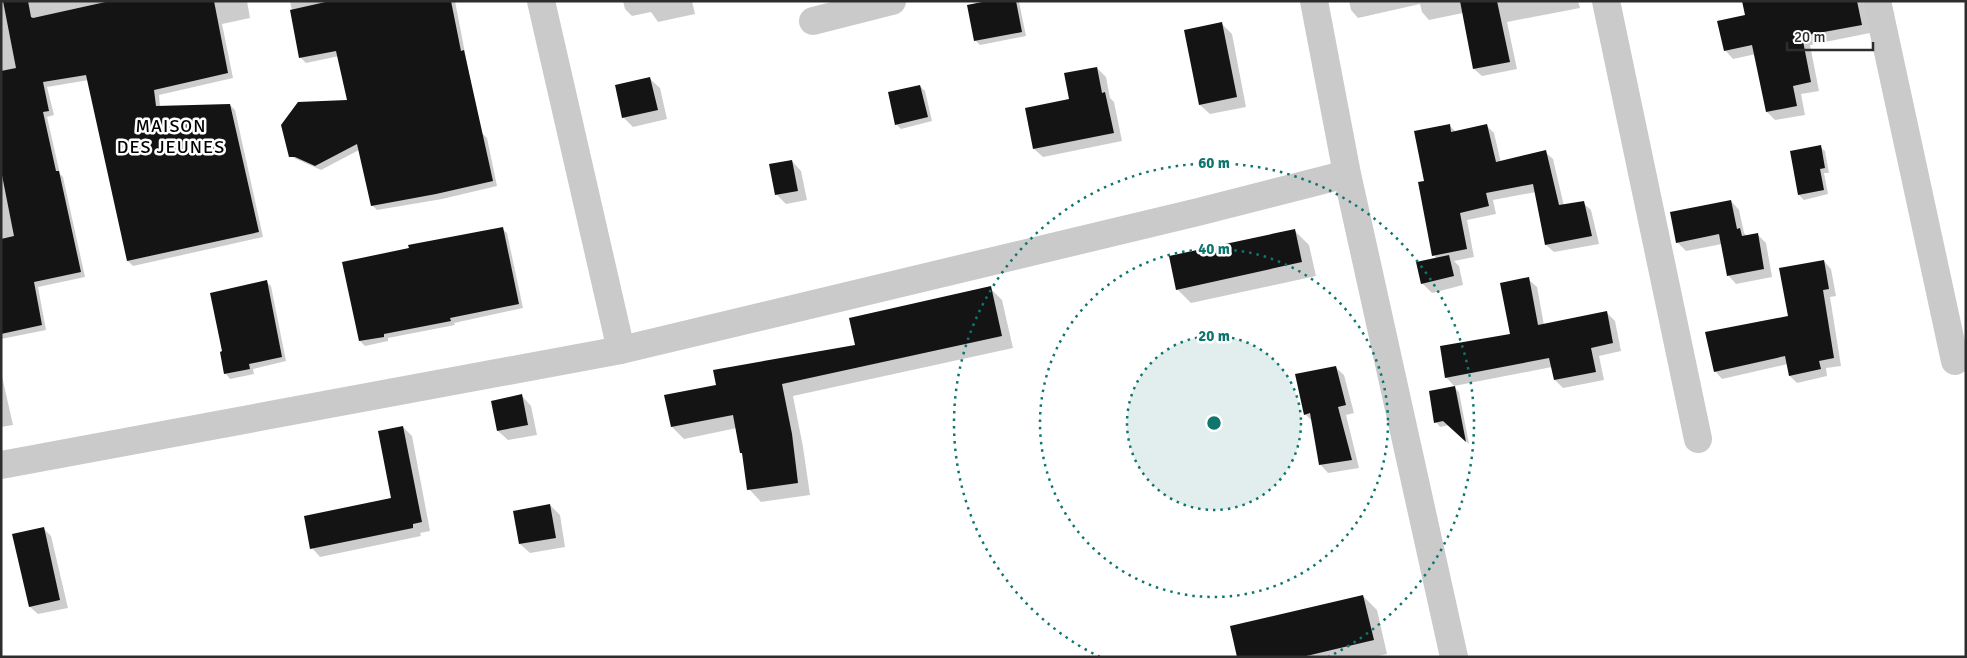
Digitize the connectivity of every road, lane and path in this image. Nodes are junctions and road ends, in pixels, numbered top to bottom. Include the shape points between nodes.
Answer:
1 (541, 1) edge
2 (892, 1) edge
3 (1314, 1) edge
4 (1606, 1) edge
5 (1877, 1) edge
6 (813, 21) dead end
7 (1347, 174) junction
8 (621, 350) junction
9 (1955, 361) dead end
10 (1698, 439) dead end
11 (1, 465) edge
12 (1454, 657) edge

1 - 8 street
2 - 6 street
3 - 7 street
4 - 10 street
5 - 9 street
7 - 8 street
7 - 12 street
8 - 11 street

